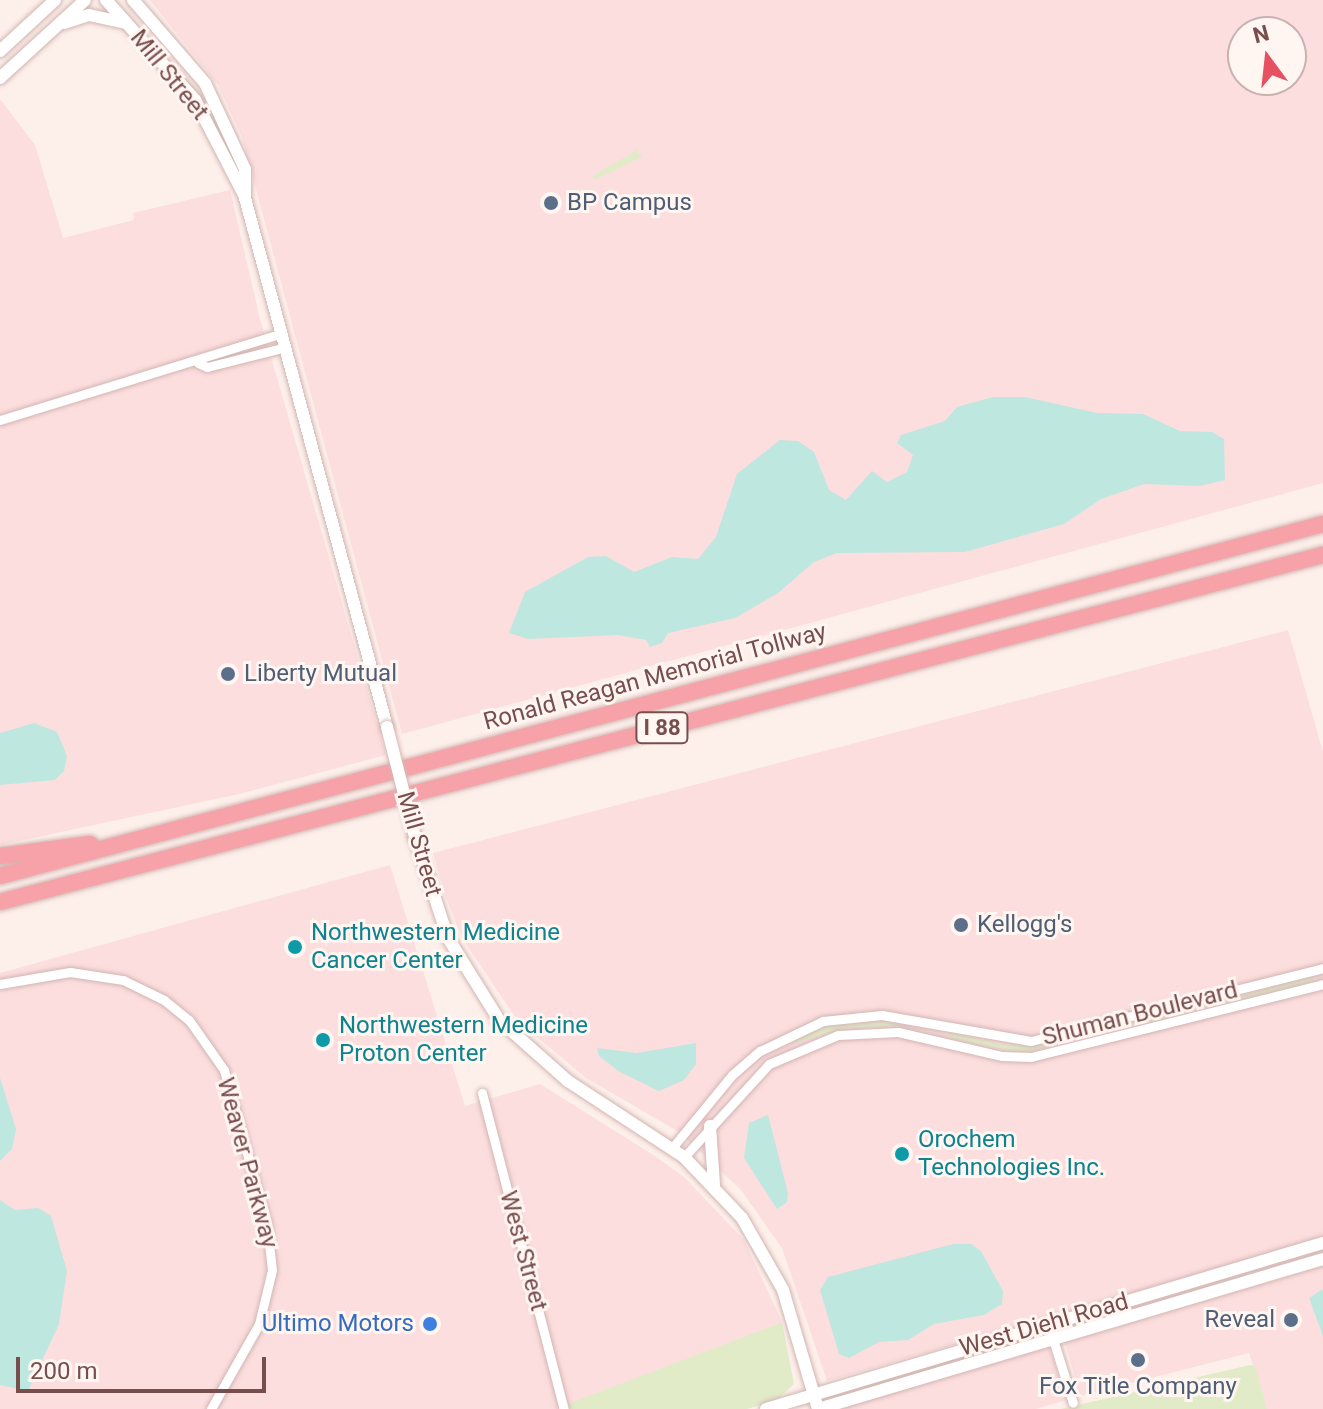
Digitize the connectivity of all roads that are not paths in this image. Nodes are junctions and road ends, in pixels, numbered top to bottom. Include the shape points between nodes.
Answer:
1 (55, 0) edge
2 (85, 0) edge
3 (106, 0) edge
4 (133, 0) edge
5 (142, 0) edge
6 (45, 6) edge
7 (151, 19) junction
8 (126, 23) junction
9 (57, 26) junction
10 (0, 51) edge
11 (0, 78) edge
12 (245, 198) junction
13 (282, 333) junction
14 (286, 347) junction
15 (198, 363) junction
16 (0, 420) edge
17 (1323, 524) edge
18 (1323, 555) edge
19 (163, 834) junction
20 (0, 856) edge
21 (0, 876) edge
22 (0, 902) edge
23 (1323, 968) edge
24 (0, 984) edge
25 (1323, 984) edge
26 (482, 1093) dead end
27 (710, 1126) junction
28 (672, 1148) junction
29 (684, 1157) junction
30 (714, 1185) junction
31 (1323, 1243) edge
32 (1323, 1259) edge
33 (1044, 1324) junction
34 (1055, 1338) junction
35 (814, 1394) junction
36 (1073, 1403) dead end
37 (211, 1409) edge
38 (564, 1409) edge
39 (766, 1409) edge
40 (818, 1409) edge

1 - 6 main road
2 - 9 main road
3 - 8 main road, Mill Street
4 - 7 main road, Mill Street
5 - 7 main road
6 - 10 main road
7 - 12 main road, Mill Street via 213,97 245,169
8 - 9 main road via 89,15
8 - 12 main road, Mill Street via 195,100
9 - 11 main road
12 - 13 main road, Mill Street
13 - 14 main road, Mill Street
13 - 15 street via 203,356
14 - 15 street via 207,367
14 - 28 main road, Mill Street, bridge via 415,837 448,938 499,1020 568,1081
15 - 16 street
17 - 19 highway, Ronald Reagan Memorial Tollway / I 88
18 - 22 highway, I 88
19 - 20 highway
19 - 21 highway, Ronald Reagan Memorial Tollway / I 88
23 - 28 street, Shuman Boulevard via 1031,1041 882,1015 823,1021 760,1051 732,1075
24 - 37 street, Weaver Parkway via 70,972 123,980 182,1014 224,1070 265,1213 272,1270 259,1324
25 - 27 street, Shuman Boulevard via 1031,1057 1002,1056 898,1032 838,1035 769,1064
26 - 38 street, West Street
27 - 29 street, Shuman Boulevard
27 - 30 main road
28 - 29 main road, Mill Street
29 - 30 main road, Mill Street
30 - 35 main road, Mill Street via 742,1218 779,1281
31 - 33 main road, West Diehl Road
32 - 34 main road, West Diehl Road
33 - 34 street
33 - 35 main road, West Diehl Road
34 - 36 street
34 - 40 main road, West Diehl Road
35 - 39 main road, West Diehl Road
35 - 40 main road, Mill Street

